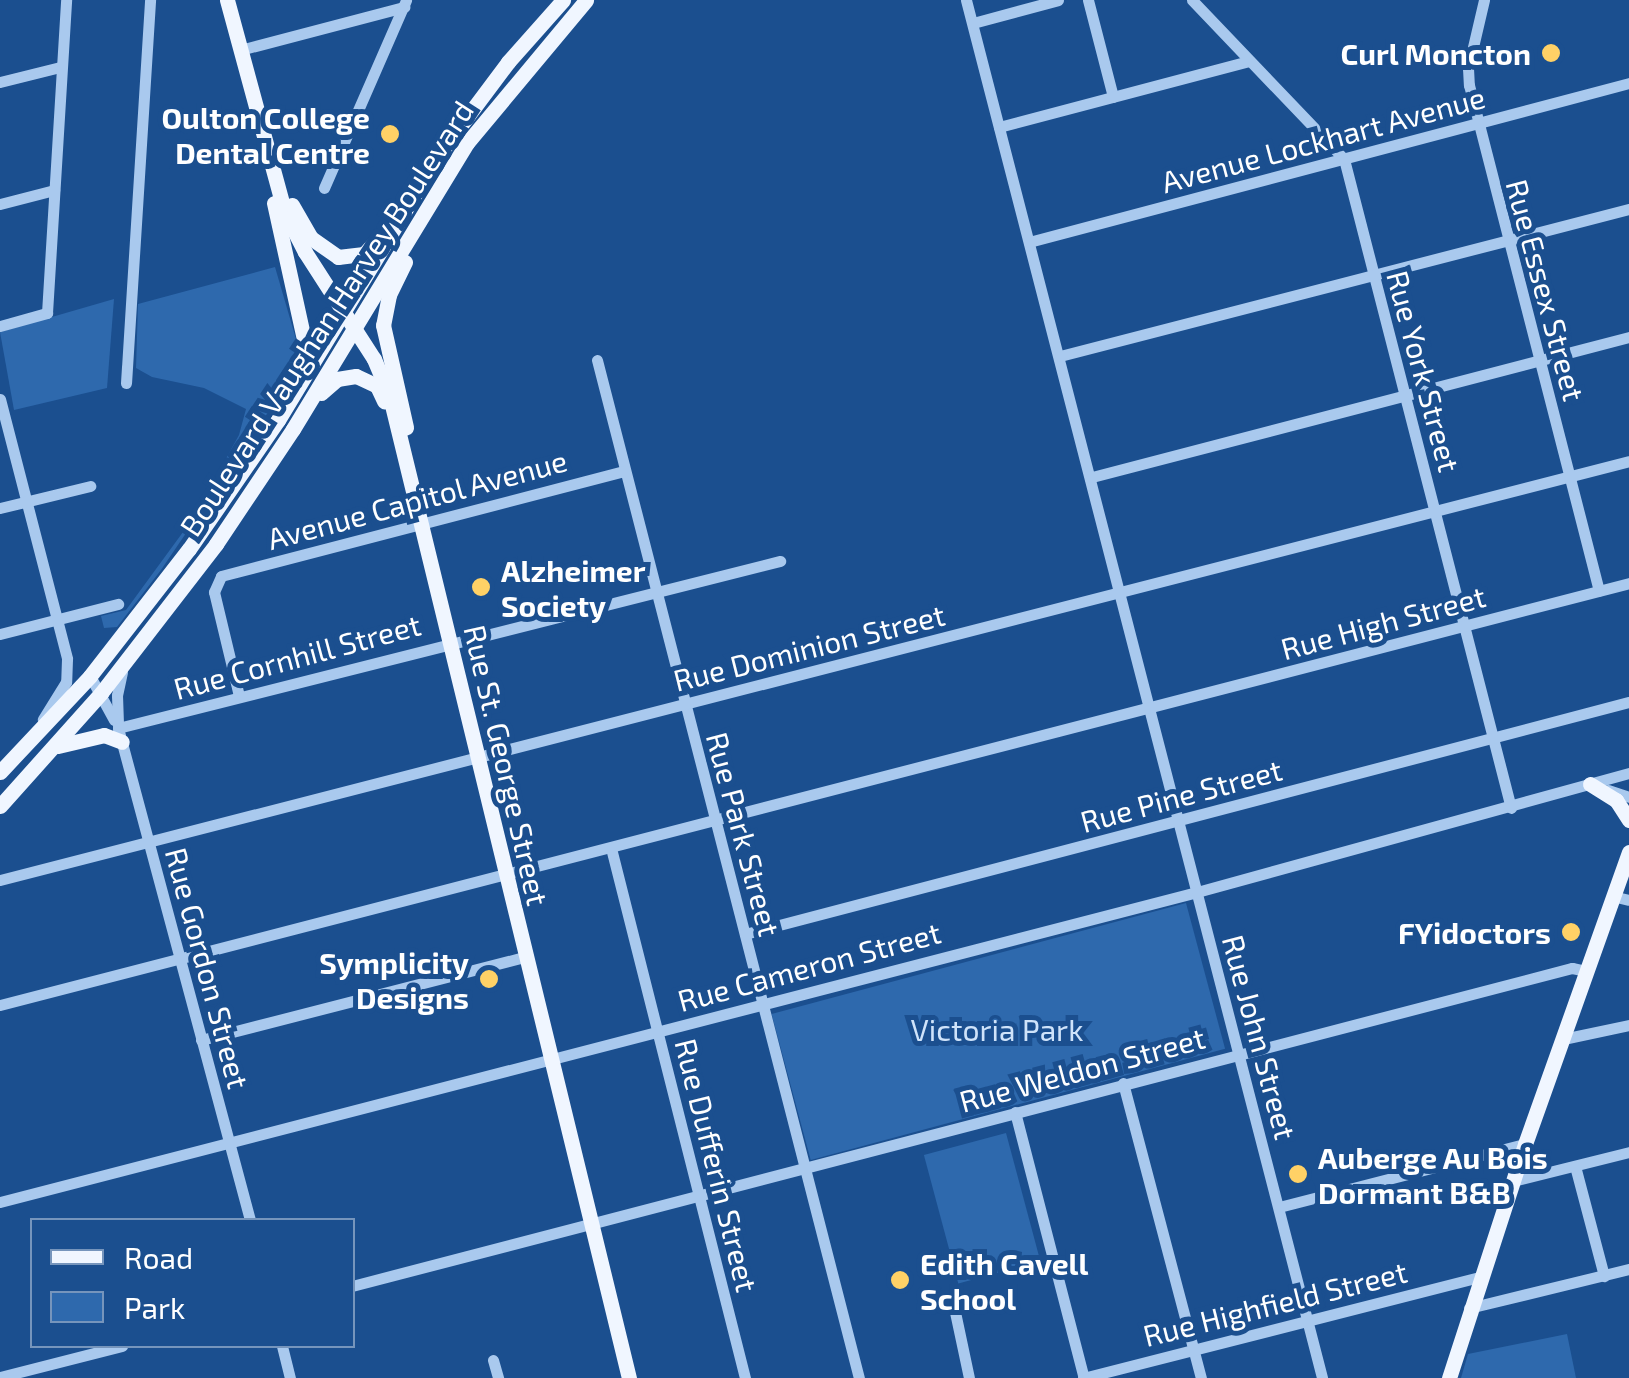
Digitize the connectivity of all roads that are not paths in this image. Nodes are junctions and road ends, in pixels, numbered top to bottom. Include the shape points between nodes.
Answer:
1 (66, 0) edge
2 (150, 0) edge
3 (227, 0) edge
4 (563, 0) edge
5 (586, 0) edge
6 (966, 0) edge
7 (1058, 0) edge
8 (1088, 0) edge
9 (1192, 0) edge
10 (1484, 0) edge
11 (405, 3) edge
12 (972, 23) junction
13 (240, 50) junction
14 (1249, 61) junction
15 (60, 67) junction
16 (0, 82) edge
17 (1629, 84) edge
18 (1112, 97) junction
19 (258, 116) junction
20 (1478, 124) junction
21 (999, 127) junction
22 (1344, 159) junction
23 (456, 161) junction
24 (324, 188) dead end
25 (54, 190) junction
26 (0, 204) edge
27 (1629, 209) edge
28 (402, 211) junction
29 (1029, 242) junction
30 (1507, 242) junction
31 (1374, 276) junction
32 (343, 311) junction
33 (0, 326) edge
34 (354, 328) junction
35 (1629, 337) edge
36 (1060, 356) junction
37 (1539, 359) junction
38 (597, 360) dead end
39 (126, 384) dead end
40 (300, 384) junction
41 (1404, 394) junction
42 (0, 398) edge
43 (293, 429) junction
44 (1629, 461) edge
45 (408, 466) junction
46 (625, 471) junction
47 (1092, 477) junction
48 (1568, 478) junction
49 (90, 486) dead end
50 (24, 502) junction
51 (0, 508) edge
52 (1434, 511) junction
53 (422, 526) junction
54 (780, 561) dead end
55 (1629, 583) edge
56 (1598, 591) junction
57 (656, 592) junction
58 (1121, 593) junction
59 (118, 604) dead end
60 (57, 620) junction
61 (1464, 627) junction
62 (0, 634) edge
63 (449, 642) junction
64 (128, 659) junction
65 (90, 676) junction
66 (100, 693) junction
67 (239, 696) junction
68 (1629, 702) edge
69 (685, 705) junction
70 (1150, 709) junction
71 (120, 735) junction
72 (1493, 737) junction
73 (32, 738) junction
74 (50, 751) junction
75 (476, 757) junction
76 (0, 772) edge
77 (1629, 773) edge
78 (1590, 784) junction
79 (1629, 797) edge
80 (0, 806) edge
81 (1511, 808) junction
82 (1629, 820) edge
83 (714, 822) junction
84 (1180, 822) junction
85 (149, 844) junction
86 (611, 848) junction
87 (1629, 852) edge
88 (504, 872) junction
89 (0, 880) edge
90 (1197, 892) junction
91 (1612, 896) junction
92 (1629, 900) edge
93 (745, 934) junction
94 (525, 956) junction
95 (180, 959) junction
96 (1586, 971) junction
97 (762, 1004) junction
98 (0, 1005) edge
99 (1629, 1024) edge
100 (657, 1033) junction
101 (1563, 1039) junction
102 (201, 1040) junction
103 (1238, 1054) junction
104 (551, 1058) junction
105 (1123, 1084) junction
106 (1015, 1112) junction
107 (230, 1144) junction
108 (1525, 1144) junction
109 (1629, 1152) edge
110 (1575, 1166) junction
111 (804, 1167) junction
112 (1513, 1181) junction
113 (698, 1194) junction
114 (0, 1202) edge
115 (1279, 1207) junction
116 (249, 1218) edge
117 (590, 1222) junction
118 (1629, 1269) edge
119 (1604, 1276) junction
120 (1479, 1277) junction
121 (355, 1285) edge
122 (1469, 1308) junction
123 (956, 1312) dead end
124 (1307, 1322) junction
125 (1194, 1347) junction
126 (114, 1348) edge
127 (282, 1348) edge
128 (493, 1360) dead end
129 (0, 1377) edge
130 (290, 1378) edge
131 (498, 1378) edge
132 (629, 1378) edge
133 (745, 1378) edge
134 (859, 1378) edge
135 (969, 1378) edge
136 (1083, 1378) edge
137 (1201, 1378) edge
138 (1322, 1378) edge
139 (1449, 1378) edge

1 - 15 street
2 - 39 street
3 - 13 main road
4 - 28 main road, Boulevard Vaughan Harvey Boulevard via 479,98
5 - 23 main road, Boulevard Vaughan Harvey Boulevard via 506,90
6 - 12 street
7 - 12 street
8 - 18 street
9 - 14 street, Rue York Street
10 - 20 street, Rue Essex Street via 1468,68
11 - 13 street
11 - 24 street
12 - 21 street
13 - 19 main road
14 - 18 street
14 - 22 street, Rue York Street
15 - 16 street
15 - 25 street
17 - 20 street, Avenue Lockhart Avenue
18 - 21 street
19 - 28 main road via 293,208 325,251 357,257
19 - 32 main road, Rue St. George Street via 292,229
19 - 40 main road via 304,344
20 - 22 street, Avenue Lockhart Avenue
20 - 30 street, Rue Essex Street
21 - 29 street, Rue John Street
22 - 29 street, Avenue Lockhart Avenue
22 - 31 street, Rue York Street
23 - 34 main road, Boulevard Vaughan Harvey Boulevard
23 - 45 main road via 392,286 384,315 404,406
25 - 26 street
25 - 33 street via 47,313
27 - 30 street
28 - 32 main road, Boulevard Vaughan Harvey Boulevard
29 - 36 street, Rue John Street
30 - 31 street
30 - 37 street, Rue Essex Street
31 - 36 street
31 - 41 street, Rue York Street
32 - 34 main road, Rue St. George Street
32 - 40 main road, Boulevard Vaughan Harvey Boulevard
34 - 43 main road, Boulevard Vaughan Harvey Boulevard
34 - 45 main road, Rue St. George Street via 383,376
35 - 37 street
36 - 47 street, Rue John Street
37 - 41 street
37 - 48 street, Rue Essex Street
38 - 46 street, Rue Park Street
40 - 65 main road, Boulevard Vaughan Harvey Boulevard via 189,549
41 - 47 street
41 - 52 street, Rue York Street
42 - 50 street
43 - 45 main road via 332,382 360,376 381,392
43 - 64 main road, Boulevard Vaughan Harvey Boulevard
44 - 48 street, Rue Dominion Street
45 - 53 main road, Rue St. George Street
46 - 53 street, Avenue Capitol Avenue
46 - 57 street, Rue Park Street
47 - 58 street, Rue John Street
48 - 52 street, Rue Dominion Street
48 - 56 street, Rue Essex Street
49 - 50 street
50 - 51 street
50 - 60 street
52 - 58 street, Rue Dominion Street
52 - 61 street, Rue York Street
53 - 63 main road, Rue St. George Street
53 - 67 street, Avenue Capitol Avenue via 222,576 214,592
54 - 57 street, Rue Cornhill Street
55 - 56 street, Rue High Street
56 - 61 street, Rue High Street
57 - 63 street, Rue Cornhill Street
57 - 69 street, Rue Park Street
58 - 69 street, Rue Dominion Street
58 - 70 street, Rue John Street
59 - 60 street
60 - 62 street
60 - 73 street via 66,682
61 - 70 street, Rue High Street
61 - 72 street, Rue York Street
63 - 67 street, Rue Cornhill Street
63 - 75 main road, Rue St. George Street
64 - 66 main road, Boulevard Vaughan Harvey Boulevard
64 - 71 street, Rue Gordon Street via 119,680
65 - 66 street, Rue Gordon Street
65 - 73 main road, Boulevard Vaughan Harvey Boulevard
66 - 71 street, Rue Gordon Street
66 - 74 main road, Boulevard Vaughan Harvey Boulevard
67 - 71 street, Rue Cornhill Street
68 - 72 street, Rue Pine Street
69 - 75 street, Rue Dominion Street
69 - 83 street, Rue Park Street
70 - 83 street, Rue High Street
70 - 84 street, Rue John Street
71 - 74 main road via 80,738
71 - 85 street, Rue Gordon Street
72 - 81 street, Rue York Street
72 - 84 street, Rue Pine Street
73 - 76 main road, Boulevard Vaughan Harvey Boulevard
74 - 80 main road, Boulevard Vaughan Harvey Boulevard
75 - 85 street, Rue Dominion Street
75 - 88 main road, Rue St. George Street
77 - 78 street, Rue Cameron Street
78 - 79 street
78 - 81 street, Rue Cameron Street
78 - 82 main road via 1616,800
81 - 90 street, Rue Cameron Street
83 - 86 street, Rue High Street
83 - 93 street, Rue Park Street
84 - 90 street, Rue John Street
84 - 93 street, Rue Pine Street
85 - 89 street, Rue Dominion Street
85 - 95 street, Rue Gordon Street
86 - 88 street, Rue High Street
86 - 100 street, Rue Dufferin Street
87 - 91 main road
88 - 94 main road, Rue St. George Street
88 - 95 street, Rue High Street
90 - 97 street, Rue Cameron Street
90 - 103 street, Rue John Street
91 - 92 street
91 - 96 main road
93 - 97 street, Rue Park Street
94 - 102 street
94 - 104 main road, Rue St. George Street
95 - 98 street, Rue High Street
95 - 102 street, Rue Gordon Street
96 - 101 main road
96 - 103 street, Rue Weldon Street via 1572,968
97 - 100 street, Rue Cameron Street
97 - 111 street, Rue Park Street
99 - 101 street
100 - 104 street, Rue Cameron Street
100 - 113 street, Rue Dufferin Street
101 - 108 main road
102 - 107 street, Rue Gordon Street
103 - 105 street, Rue Weldon Street
103 - 115 street, Rue John Street
104 - 107 street, Rue Cameron Street
104 - 117 main road, Rue St. George Street
105 - 106 street, Rue Weldon Street
105 - 125 street
106 - 111 street, Rue Weldon Street
106 - 136 street
107 - 114 street, Rue Cameron Street
107 - 116 street, Rue Gordon Street
108 - 112 main road
108 - 115 street
109 - 110 street
110 - 112 street
110 - 119 street
111 - 113 street, Rue Weldon Street
111 - 134 street, Rue Park Street
112 - 120 main road
113 - 117 street, Rue Weldon Street
113 - 133 street, Rue Dufferin Street
115 - 124 street, Rue John Street
117 - 121 street, Rue Weldon Street
117 - 132 main road, Rue St. George Street
118 - 119 street
119 - 122 street
120 - 122 main road
120 - 124 street, Rue Highfield Street
122 - 139 main road
123 - 135 street
124 - 125 street, Rue Highfield Street
124 - 138 street, Rue John Street
125 - 136 street, Rue Highfield Street
125 - 137 street
126 - 129 street
127 - 130 street
128 - 131 street

